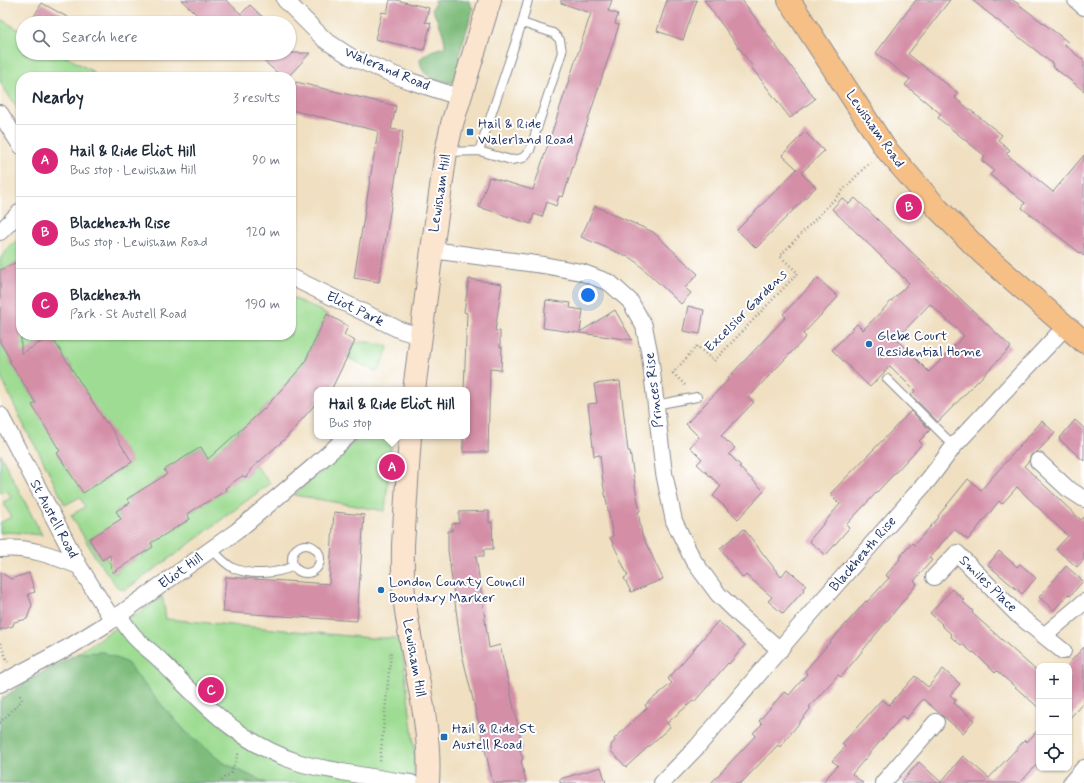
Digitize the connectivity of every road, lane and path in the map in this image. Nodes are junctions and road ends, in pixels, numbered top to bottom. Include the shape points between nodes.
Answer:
1 (285, 0) edge
2 (490, 0) edge
3 (528, 0) edge
4 (789, 0) edge
5 (522, 23) junction
6 (460, 97) junction
7 (0, 113) edge
8 (16, 138) edge
9 (446, 152) junction
10 (479, 152) junction
11 (874, 159) dead end
12 (16, 216) edge
13 (0, 232) edge
14 (432, 250) junction
15 (296, 279) edge
16 (1065, 327) junction
17 (420, 336) junction
18 (1084, 342) edge
19 (887, 379) dead end
20 (414, 387) edge
21 (698, 397) joint
22 (655, 405) junction
23 (0, 415) edge
24 (345, 439) edge
25 (410, 439) edge
26 (954, 446) junction
27 (1038, 461) dead end
28 (1084, 499) edge
29 (0, 549) edge
30 (212, 549) junction
31 (79, 566) junction
32 (294, 566) dead end
33 (934, 577) dead end
34 (1084, 602) edge
35 (115, 617) junction
36 (409, 634) junction
37 (1045, 635) junction
38 (0, 643) edge
39 (780, 650) junction
40 (1063, 651) dead end
41 (10, 668) dead end
42 (0, 684) edge
43 (18, 689) dead end
44 (936, 722) dead end
45 (0, 723) edge
46 (244, 737) junction
47 (1084, 768) edge
48 (378, 778) junction
49 (218, 783) edge
50 (411, 783) edge
51 (428, 783) edge
52 (662, 783) edge
53 (883, 783) edge
54 (1071, 783) edge

1 - 6 street, Walerand Road via 325,40 351,57 407,80
2 - 6 street, Lewisham Hill
3 - 5 lane
4 - 16 main road, Lewisham Road via 885,148 938,209 983,254
5 - 10 lane
5 - 10 lane via 553,33 560,40 562,52 530,150 522,158 511,160
6 - 9 street, Lewisham Hill
7 - 8 street
9 - 10 lane
9 - 14 street, Lewisham Hill
11 - 21 path, Excelsior Gardens via 780,256 798,273 714,361 697,346 673,373
12 - 13 street
14 - 17 street, Lewisham Hill
14 - 22 street, Princes Rise via 550,266 581,272 610,284 630,302 644,326
15 - 17 street, Eliot Park via 400,330
16 - 18 main road, Lewisham Road
16 - 26 street, Blackheath Rise
17 - 20 street, Lewisham Hill
19 - 26 lane
21 - 22 lane
22 - 39 street, Princes Rise via 664,473 674,521 693,560 718,594
23 - 31 street, St Austell Road
24 - 30 street, Eliot Hill
25 - 36 street, Lewisham Hill via 403,571
26 - 39 street, Blackheath Rise via 929,480
27 - 28 street via 1067,488
29 - 31 street via 29,550
30 - 32 lane via 223,561 242,571 264,574
30 - 35 street, Eliot Hill
31 - 35 street, St Austell Road
33 - 37 street, Smiles Place via 957,553 1018,614
34 - 37 street
35 - 42 street, Eliot Hill via 71,646
35 - 46 street, St Austell Road via 126,623 133,635 205,706
36 - 48 path via 393,636
36 - 51 street, Lewisham Hill via 427,730
37 - 40 street, Smiles Place
38 - 41 path
39 - 52 street, Blackheath Rise via 697,747
43 - 45 path via 22,700
44 - 53 street
46 - 48 street, St Austell Road via 273,753 301,763
46 - 49 path via 231,773
47 - 54 street
48 - 50 street, St Austell Road

